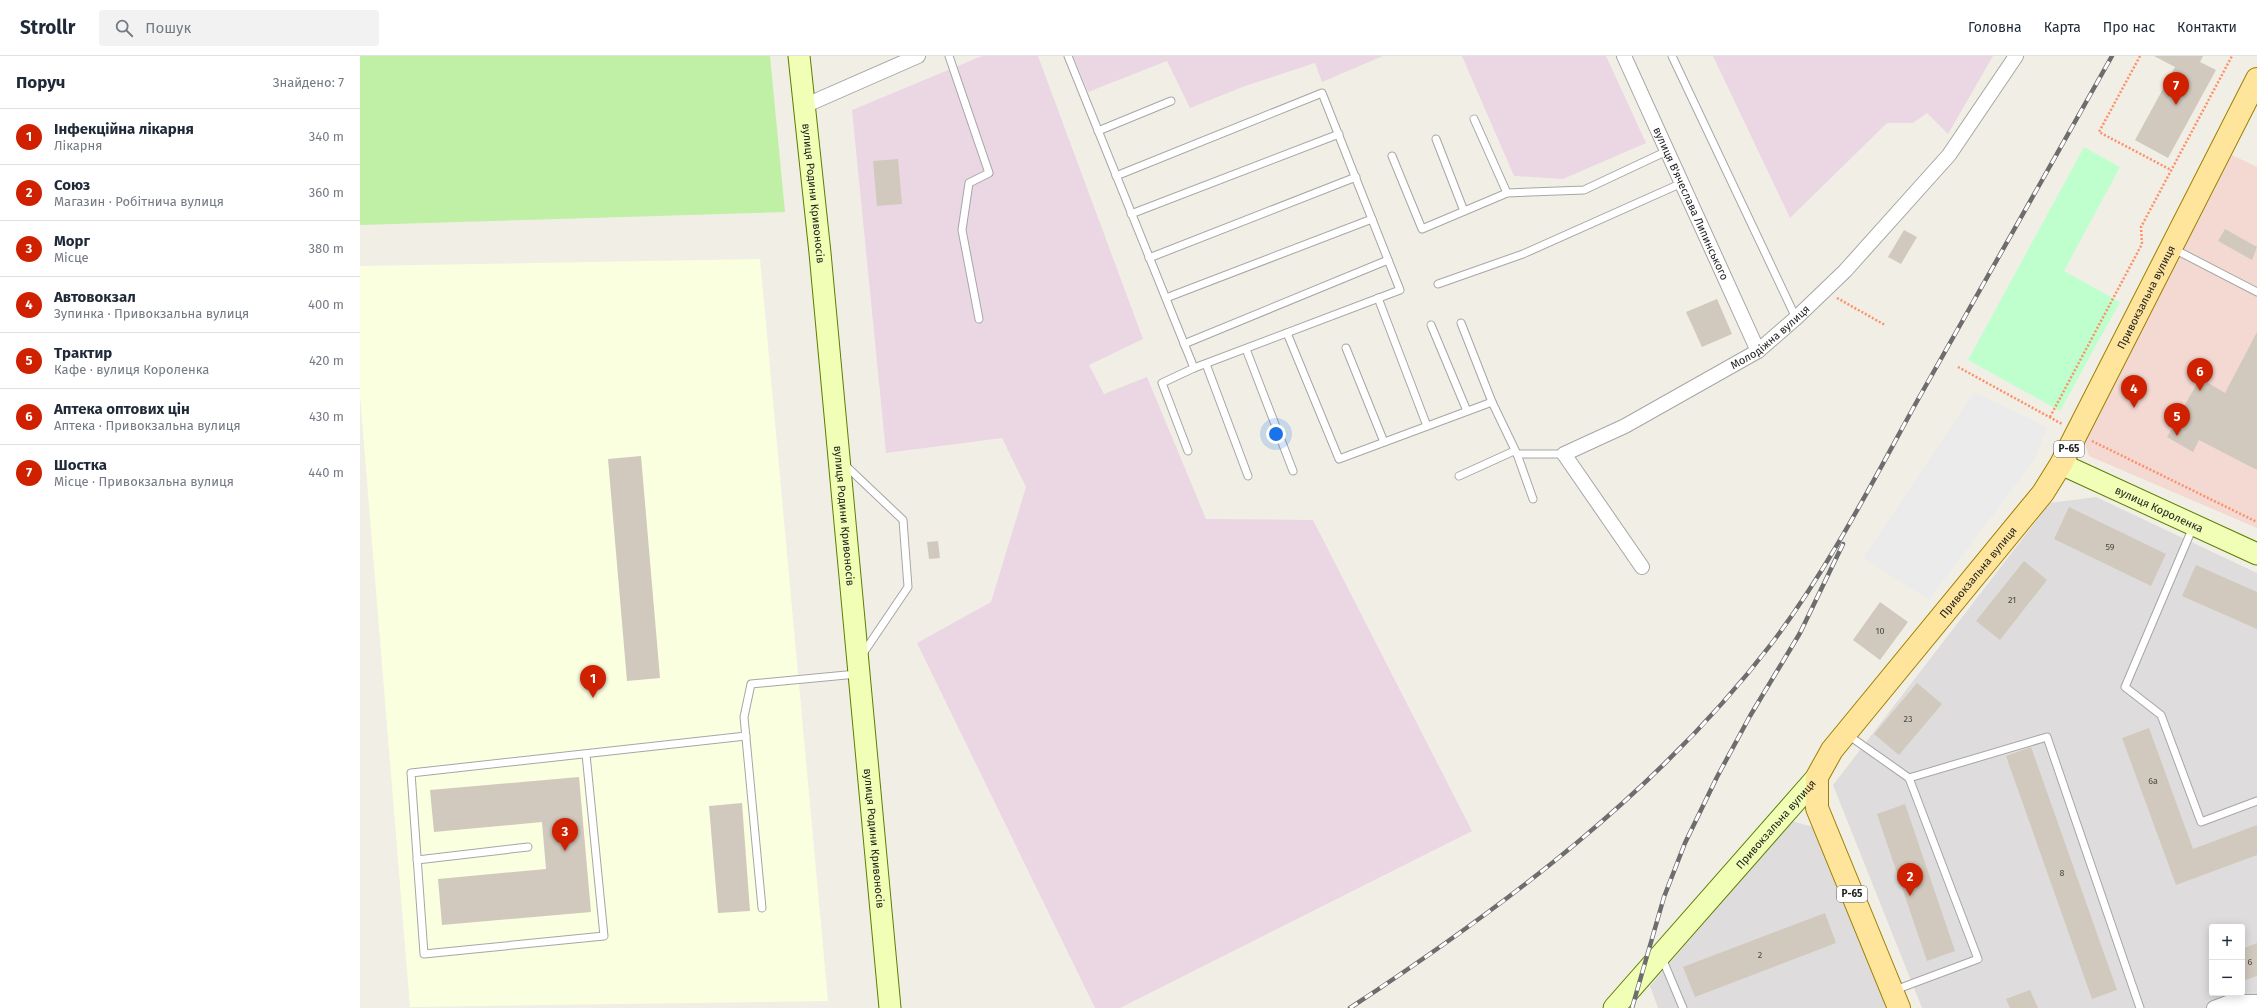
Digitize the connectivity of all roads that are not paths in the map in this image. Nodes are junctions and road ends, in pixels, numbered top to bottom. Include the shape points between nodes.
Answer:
1 (799, 56) edge
2 (918, 56) edge
3 (950, 56) edge
4 (1068, 56) edge
5 (1624, 56) edge
6 (1672, 56) edge
7 (2016, 56) edge
8 (2257, 79) edge
9 (1171, 101) dead end
10 (804, 106) junction
11 (1474, 119) dead end
12 (1098, 131) junction
13 (1339, 134) junction
14 (1436, 139) dead end
15 (1667, 151) junction
16 (1392, 156) dead end
17 (1116, 176) junction
18 (1356, 177) junction
19 (1682, 183) junction
20 (1507, 193) junction
21 (1464, 211) junction
22 (1132, 214) junction
23 (1372, 219) junction
24 (2171, 247) junction
25 (1149, 258) junction
26 (1388, 260) junction
27 (1438, 284) dead end
28 (2257, 292) edge
29 (1166, 298) junction
30 (1378, 298) junction
31 (1796, 318) junction
32 (978, 319) dead end
33 (1461, 323) dead end
34 (1431, 325) dead end
35 (1287, 333) junction
36 (1184, 344) junction
37 (1346, 348) dead end
38 (1246, 349) junction
39 (1758, 351) junction
40 (1206, 364) junction
41 (1194, 368) junction
42 (1492, 402) junction
43 (1467, 411) junction
44 (1427, 426) junction
45 (1384, 442) junction
46 (1188, 451) dead end
47 (1515, 452) junction
48 (1564, 454) junction
49 (839, 459) junction
50 (2061, 464) junction
51 (1293, 471) dead end
52 (1248, 476) dead end
53 (1459, 476) dead end
54 (1533, 499) dead end
55 (2194, 525) junction
56 (2257, 554) edge
57 (1642, 567) dead end
58 (858, 668) junction
59 (1846, 734) junction
60 (746, 736) junction
61 (586, 754) junction
62 (1817, 777) junction
63 (1910, 778) junction
64 (2257, 801) edge
65 (528, 847) dead end
66 (417, 860) junction
67 (762, 908) dead end
68 (1662, 956) junction
69 (1896, 999) edge
70 (2257, 1002) edge
71 (890, 1008) edge
72 (1614, 1008) edge
73 (1684, 1008) edge
74 (2140, 1008) edge
75 (2214, 1008) edge

1 - 10 main road, вулиця Родини Кривоносів
2 - 10 street
3 - 32 lane via 989,173 969,183 962,230
4 - 12 lane
5 - 15 street, вулиця В'ячеслава Липинського
6 - 31 lane
7 - 31 street, Молодіжна вулиця via 1949,155 1845,271
8 - 24 main road, Привокзальна вулиця / Р-65
9 - 12 lane
10 - 49 main road, вулиця Родини Кривоносів
11 - 20 lane
12 - 17 lane
13 - 17 lane via 1322,93
13 - 18 lane
13 - 22 lane
14 - 21 lane
15 - 19 street, вулиця В'ячеслава Липинського
15 - 20 lane via 1584,190
16 - 21 lane via 1422,230
17 - 22 lane
18 - 23 lane
18 - 25 lane
19 - 27 lane via 1523,254
19 - 39 street, вулиця В'ячеслава Липинського
20 - 21 lane
22 - 25 lane
23 - 26 lane
23 - 29 lane
24 - 28 lane
24 - 50 main road, Привокзальна вулиця / Р-65
25 - 29 lane
26 - 30 lane via 1400,290
26 - 36 lane
29 - 36 lane
30 - 35 lane
30 - 44 lane
31 - 39 street, Молодіжна вулиця
33 - 42 lane
34 - 43 lane
35 - 38 lane
35 - 45 lane via 1339,459
36 - 41 lane
37 - 45 lane
38 - 40 lane
38 - 51 lane
39 - 48 street, Молодіжна вулиця via 1625,426
40 - 41 lane
40 - 52 lane
41 - 46 lane via 1162,383
42 - 43 lane
42 - 47 lane
43 - 44 lane
44 - 45 lane
47 - 48 lane
47 - 53 lane
47 - 54 lane
48 - 57 street
49 - 58 main road, вулиця Родини Кривоносів
49 - 58 lane via 903,520 908,587
50 - 55 main road, вулиця Короленка
50 - 59 main road, Привокзальна вулиця / Р-65 via 2043,494
55 - 56 main road, вулиця Короленка
55 - 64 lane via 2125,687 2161,715 2201,822
58 - 60 lane via 751,684 744,717
58 - 71 main road, вулиця Родини Кривоносів
59 - 62 main road, Привокзальна вулиця / Р-65 via 1832,750
59 - 63 lane
60 - 61 lane
60 - 67 lane
61 - 66 lane via 411,773
61 - 66 lane via 604,936 424,954
62 - 68 main road, Привокзальна вулиця
62 - 69 main road, Р-65 via 1817,808
63 - 69 lane via 1978,959
63 - 74 lane via 2047,737
65 - 66 lane
68 - 72 main road, Привокзальна вулиця
68 - 73 lane
70 - 75 street via 2230,1002

